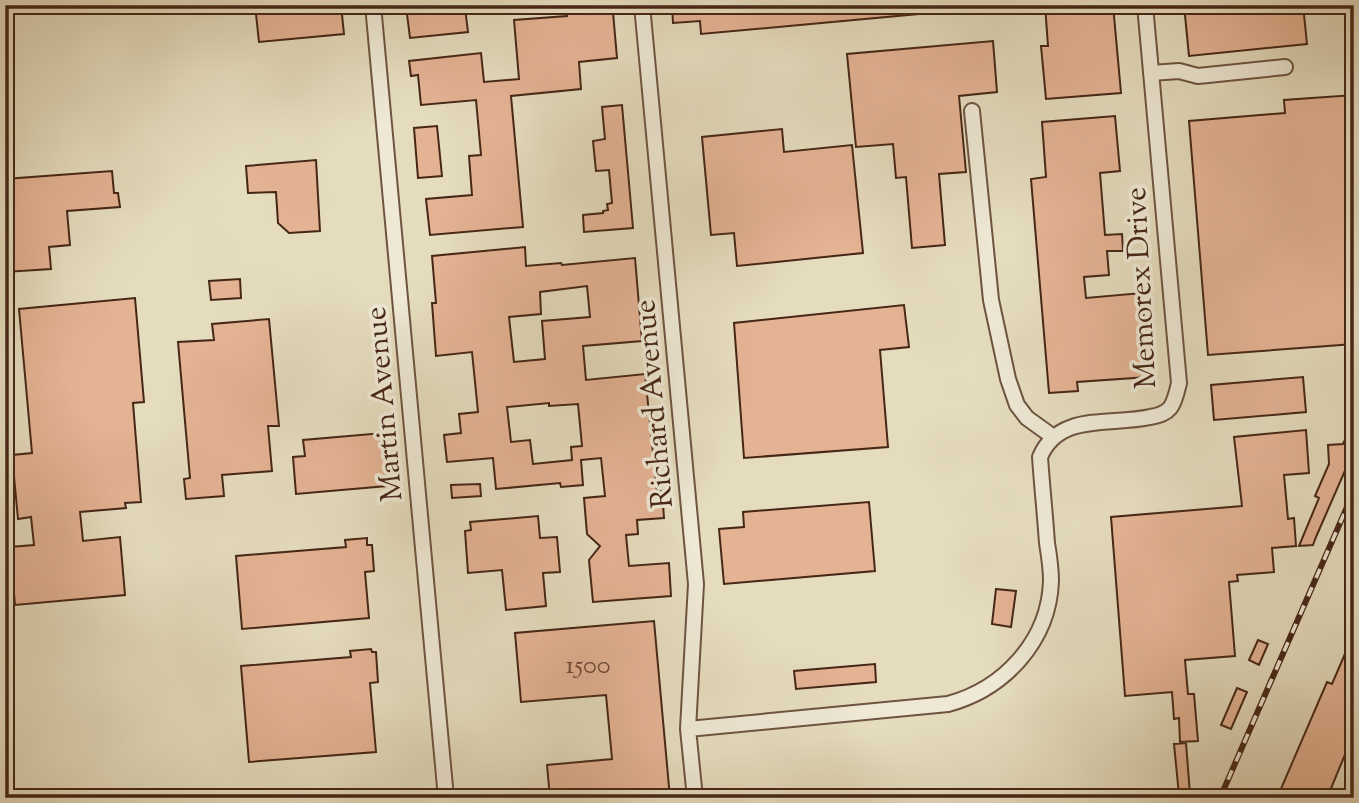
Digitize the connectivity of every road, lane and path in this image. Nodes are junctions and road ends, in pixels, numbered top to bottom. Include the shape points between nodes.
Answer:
1 (373, 5) edge
2 (642, 5) edge
3 (1145, 5) edge
4 (1285, 68) dead end
5 (1151, 73) junction
6 (972, 110) dead end
7 (1052, 436) junction
8 (688, 729) junction
9 (1354, 792) edge
10 (446, 798) edge
11 (695, 798) edge
12 (1351, 798) edge

1 - 10 street, Martin Avenue
2 - 8 street, Richard Avenue via 696,584
3 - 5 street, Memorex Drive
4 - 5 street via 1198,76 1179,71
5 - 7 street, Memorex Drive via 1179,383 1170,409 1159,416 1073,425
6 - 7 street via 991,300 1008,379 1027,418
7 - 8 street via 1040,457 1051,581 1047,604 1035,639 1001,679 969,698 948,704
8 - 11 street, Richard Avenue
9 - 12 street

